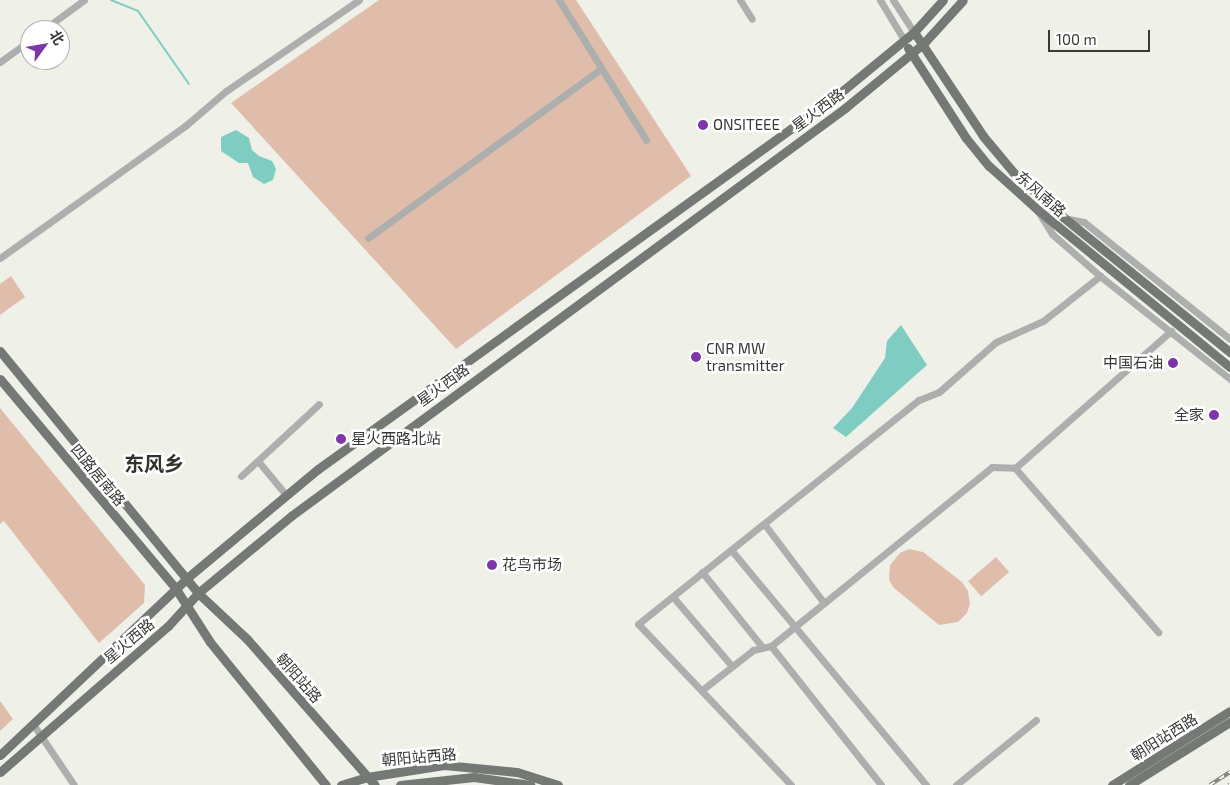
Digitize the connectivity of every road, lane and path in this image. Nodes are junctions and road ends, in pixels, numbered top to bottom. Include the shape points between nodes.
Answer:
1 (84, 0) edge
2 (359, 0) edge
3 (559, 0) edge
4 (740, 0) edge
5 (880, 0) edge
6 (893, 0) edge
7 (943, 0) edge
8 (963, 0) edge
9 (752, 19) dead end
10 (57, 20) edge
11 (914, 32) junction
12 (904, 40) junction
13 (923, 44) junction
14 (20, 47) edge
15 (911, 53) junction
16 (0, 62) edge
17 (601, 69) junction
18 (646, 140) dead end
19 (1038, 210) junction
20 (1063, 217) junction
21 (368, 238) dead end
22 (0, 258) edge
23 (1100, 276) junction
24 (1172, 331) junction
25 (1230, 339) edge
26 (0, 351) edge
27 (1230, 352) edge
28 (1230, 367) edge
29 (0, 378) edge
30 (1230, 379) edge
31 (319, 404) dead end
32 (258, 461) junction
33 (1015, 468) junction
34 (241, 476) dead end
35 (287, 496) junction
36 (765, 525) junction
37 (732, 550) junction
38 (702, 572) junction
39 (187, 578) junction
40 (176, 588) junction
41 (198, 593) junction
42 (673, 597) junction
43 (824, 603) junction
44 (188, 604) junction
45 (796, 626) junction
46 (1158, 632) dead end
47 (767, 647) junction
48 (732, 666) junction
49 (702, 690) junction
50 (1230, 711) edge
51 (1036, 720) dead end
52 (1230, 722) edge
53 (33, 724) junction
54 (39, 736) junction
55 (0, 755) edge
56 (0, 772) edge
57 (366, 776) junction
58 (406, 784) edge
59 (74, 785) edge
60 (326, 785) edge
61 (341, 785) edge
62 (375, 785) edge
63 (400, 785) edge
64 (530, 785) edge
65 (558, 785) edge
66 (791, 785) edge
67 (882, 785) edge
68 (926, 785) edge
69 (956, 785) edge
70 (1112, 785) edge
71 (1129, 785) edge

1 - 10 street
2 - 22 street via 226,91 185,126
3 - 17 street
4 - 9 street
5 - 12 street, 东风南路
6 - 11 street, 东风南路
7 - 11 main road, 星火西路
8 - 13 main road, 星火西路
11 - 12 main road, 星火西路
11 - 13 main road, 东风南路
12 - 15 main road, 东风南路
12 - 35 main road, 星火西路 via 834,96 318,469
13 - 15 main road, 星火西路
13 - 20 main road, 东风南路 via 983,136 1014,172
14 - 16 street
15 - 19 main road, 东风南路 via 966,138 989,166
15 - 41 main road, 星火西路 via 845,108 331,484
17 - 18 street
17 - 21 street
19 - 23 street via 1052,234
19 - 28 main road, 东风南路
20 - 25 street via 1084,222
20 - 27 main road, 东风南路
23 - 24 street
23 - 36 street via 1043,321 996,342 939,392 919,400
24 - 30 street
24 - 33 street
26 - 39 main road, 朝阳站路
29 - 40 main road, 四路居南路
31 - 32 street
32 - 34 street
32 - 35 street
33 - 43 street via 992,468
33 - 46 street
35 - 39 main road, 星火西路
36 - 37 street
36 - 43 street
37 - 38 street
37 - 45 street
38 - 42 street
38 - 47 street
39 - 40 main road, 星火西路
39 - 41 main road, 朝阳站路
40 - 44 main road
40 - 53 main road, 星火西路
41 - 44 main road, 星火西路
41 - 57 main road, 朝阳站路 via 246,639
42 - 48 street
42 - 49 street via 638,624
43 - 45 street
44 - 54 main road, 星火西路 via 168,626
44 - 60 main road via 210,642
45 - 47 street
45 - 68 street
47 - 48 street via 754,650
47 - 67 street
48 - 49 street
49 - 66 street
50 - 70 main road, 朝阳站西路
51 - 69 street
52 - 71 main road, 朝阳站西路
53 - 54 street
53 - 55 main road, 星火西路
54 - 56 main road, 星火西路
54 - 59 street
57 - 61 main road, 朝阳站西路
57 - 62 main road, 朝阳站路
57 - 65 main road, 朝阳站西路 via 444,766 517,772
58 - 63 main road, 朝阳站西路
58 - 64 main road, 朝阳站西路 via 474,777

